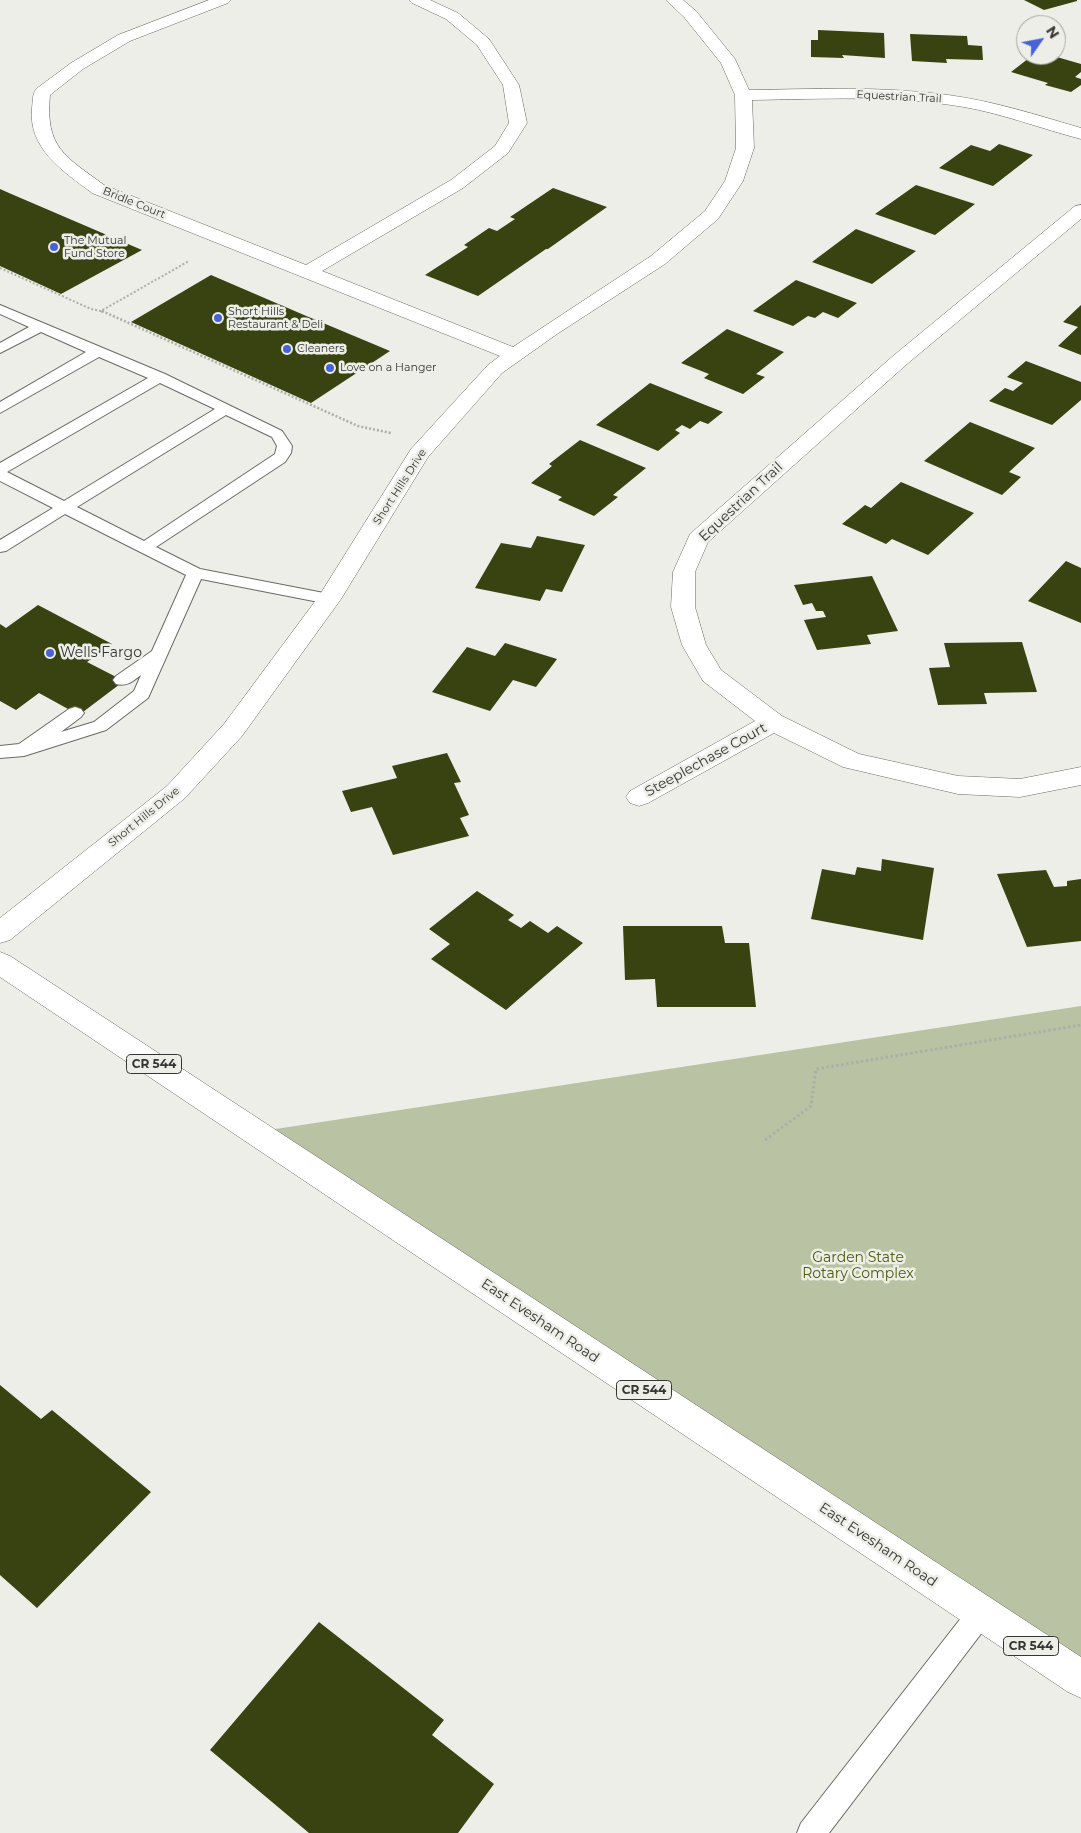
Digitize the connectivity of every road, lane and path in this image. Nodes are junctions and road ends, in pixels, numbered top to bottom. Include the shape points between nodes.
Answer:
1 (223, 0) edge
2 (417, 0) edge
3 (674, 0) edge
4 (743, 95) junction
5 (1081, 134) edge
6 (1081, 210) edge
7 (226, 240) junction
8 (0, 268) edge
9 (306, 272) junction
10 (0, 309) edge
11 (101, 311) junction
12 (40, 327) junction
13 (0, 349) edge
14 (98, 351) junction
15 (515, 355) junction
16 (160, 377) junction
17 (0, 408) edge
18 (226, 409) junction
19 (431, 441) junction
20 (0, 470) edge
21 (0, 475) edge
22 (65, 507) junction
23 (0, 547) edge
24 (145, 547) junction
25 (195, 573) junction
26 (329, 599) junction
27 (159, 654) junction
28 (122, 680) dead end
29 (76, 713) dead end
30 (773, 722) junction
31 (24, 750) junction
32 (0, 752) edge
33 (1081, 776) edge
34 (639, 797) dead end
35 (0, 933) edge
36 (0, 963) edge
37 (1081, 1025) edge
38 (765, 1140) dead end
39 (981, 1613) junction
40 (1081, 1679) edge
41 (811, 1833) edge

1 - 7 street, Bridle Court via 124,38 78,66 42,93 39,113 42,134 53,154 98,189
2 - 9 street via 452,16 484,42 511,84 518,122 502,149 457,184
3 - 4 street, Short Hills Drive via 690,14 729,62
4 - 5 street, Equestrian Trail via 902,95 950,100
4 - 15 street, Short Hills Drive via 745,148 734,181 712,215 658,260
6 - 30 street, Equestrian Trail via 900,360 698,539 684,572 683,607 694,645 712,675
7 - 9 street, Bridle Court
7 - 11 path
8 - 11 path
9 - 15 street, Bridle Court
10 - 12 lane
11 - 19 path via 358,426
12 - 13 lane
12 - 14 lane
14 - 16 lane
14 - 17 lane
15 - 19 street, Short Hills Drive via 495,369
16 - 18 lane
16 - 20 lane
18 - 22 lane
18 - 24 lane via 277,434 283,440 284,453
19 - 26 street, Short Hills Drive via 419,454
21 - 22 lane
22 - 23 lane
22 - 24 lane
24 - 25 lane
25 - 26 lane
25 - 27 lane
26 - 35 street, Short Hills Drive via 233,730 176,792
27 - 28 lane
27 - 31 lane via 142,694 100,726
29 - 31 lane
30 - 33 street, Equestrian Trail via 852,761 958,784 1020,788
30 - 34 street, Steeplechase Court
31 - 32 lane
36 - 39 street, East Evesham Road / CR 544
37 - 38 path via 816,1070 811,1106
39 - 40 street, East Evesham Road / CR 544
39 - 41 lane

